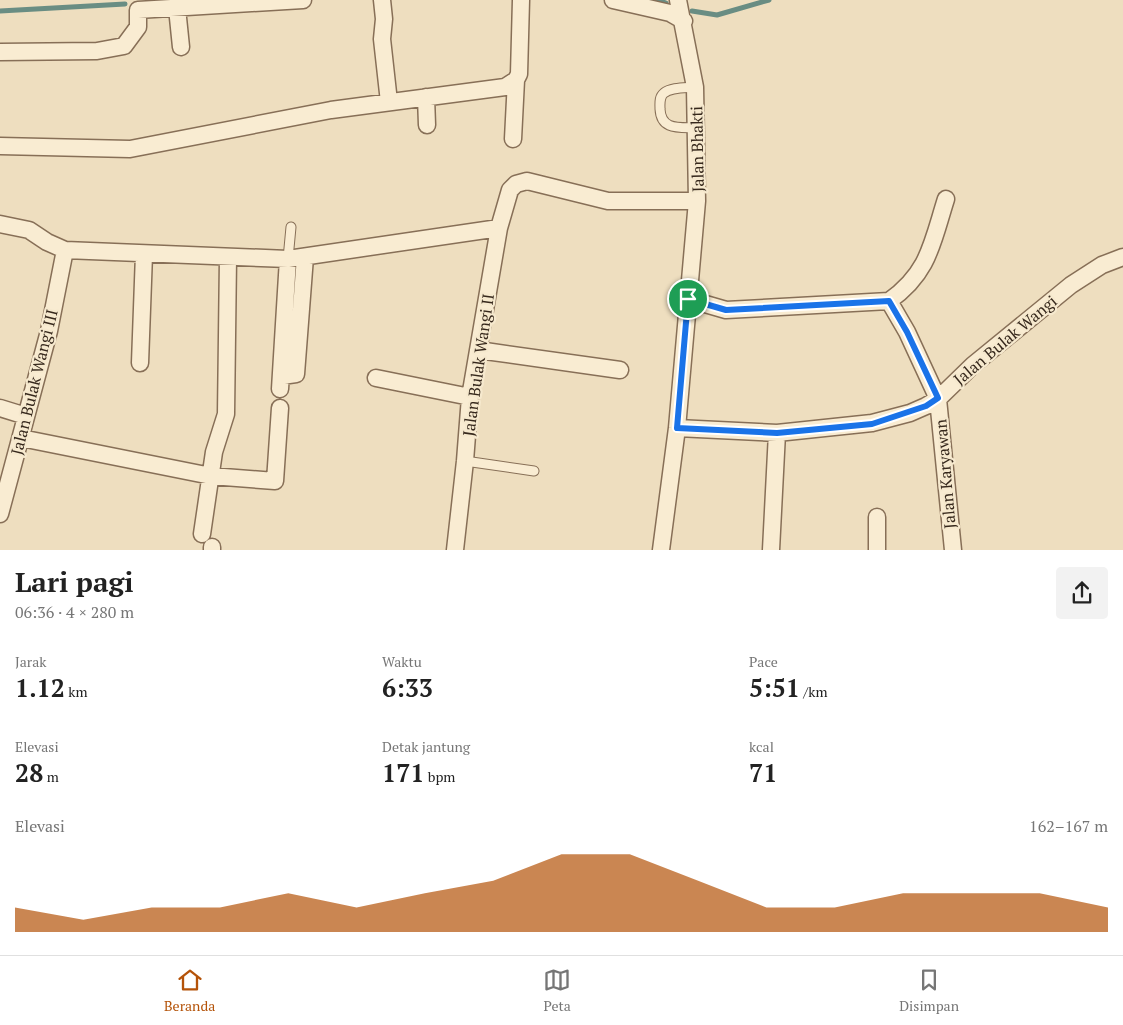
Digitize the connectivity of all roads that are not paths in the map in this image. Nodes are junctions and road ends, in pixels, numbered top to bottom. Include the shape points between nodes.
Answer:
1 (303, 0) edge
2 (382, 0) edge
3 (520, 0) edge
4 (612, 0) edge
5 (678, 0) edge
6 (177, 8) junction
7 (684, 20) junction
8 (181, 47) dead end
9 (0, 52) edge
10 (516, 80) junction
11 (695, 87) junction
12 (426, 97) junction
13 (390, 102) junction
14 (427, 125) dead end
15 (697, 128) junction
16 (513, 139) dead end
17 (0, 146) edge
18 (946, 199) dead end
19 (697, 201) junction
20 (0, 224) edge
21 (291, 227) dead end
22 (499, 228) junction
23 (65, 250) junction
24 (144, 254) junction
25 (1123, 257) edge
26 (228, 258) junction
27 (297, 258) junction
28 (688, 299) junction
29 (889, 301) junction
30 (478, 350) junction
31 (140, 363) dead end
32 (620, 370) dead end
33 (376, 378) dead end
34 (281, 383) dead end
35 (470, 397) junction
36 (938, 398) junction
37 (0, 408) edge
38 (280, 408) dead end
39 (26, 416) junction
40 (677, 428) junction
41 (777, 433) junction
42 (21, 438) junction
43 (465, 461) junction
44 (534, 471) dead end
45 (211, 476) junction
46 (0, 514) edge
47 (877, 517) dead end
48 (209, 544) edge
49 (455, 550) edge
50 (660, 550) edge
51 (771, 550) edge
52 (877, 550) edge
53 (953, 550) edge

1 - 6 street
2 - 13 street via 382,39
3 - 10 street via 519,74
4 - 7 street via 670,13
5 - 7 street, Jalan Bhakti
6 - 8 street
6 - 9 street via 138,10 138,26 124,46 97,51
7 - 11 street, Jalan Bhakti
10 - 12 street via 505,87
10 - 16 street
11 - 15 street, Jalan Bhakti
11 - 15 lane via 664,93 660,99 660,116 674,127
12 - 13 street
12 - 14 street
13 - 17 street via 331,110 130,149
15 - 19 street, Jalan Bhakti
18 - 29 street via 931,250 906,289
19 - 22 street, Jalan Bulak Wangi II via 608,201 527,181 510,190
19 - 28 street, Jalan Bhakti
20 - 23 street via 28,230
21 - 27 lane
22 - 27 street
22 - 30 street, Jalan Bulak Wangi II
23 - 24 street
23 - 39 street, Jalan Bulak Wangi III via 50,331
24 - 26 street
24 - 31 street
25 - 36 street, Jalan Bulak Wangi via 1102,265 1071,285
26 - 27 street
26 - 45 street via 226,414 214,452
27 - 34 street
28 - 29 street via 726,310
28 - 40 street, Jalan Bhakti
29 - 36 street
30 - 32 street
30 - 35 street, Jalan Bulak Wangi II
33 - 35 street
35 - 43 street, Jalan Bulak Wangi II
36 - 41 street, Jalan Bulak Wangi via 926,406 872,424
36 - 53 street, Jalan Karyawan
37 - 39 street
38 - 45 street via 275,481
39 - 42 street, Jalan Bulak Wangi III
40 - 41 street, Jalan Bulak Wangi
40 - 50 street, Jalan Bhakti
41 - 51 street
42 - 45 street
42 - 46 street, Jalan Bulak Wangi III
43 - 44 lane
43 - 49 street, Jalan Bulak Wangi II
45 - 48 street
47 - 52 street

